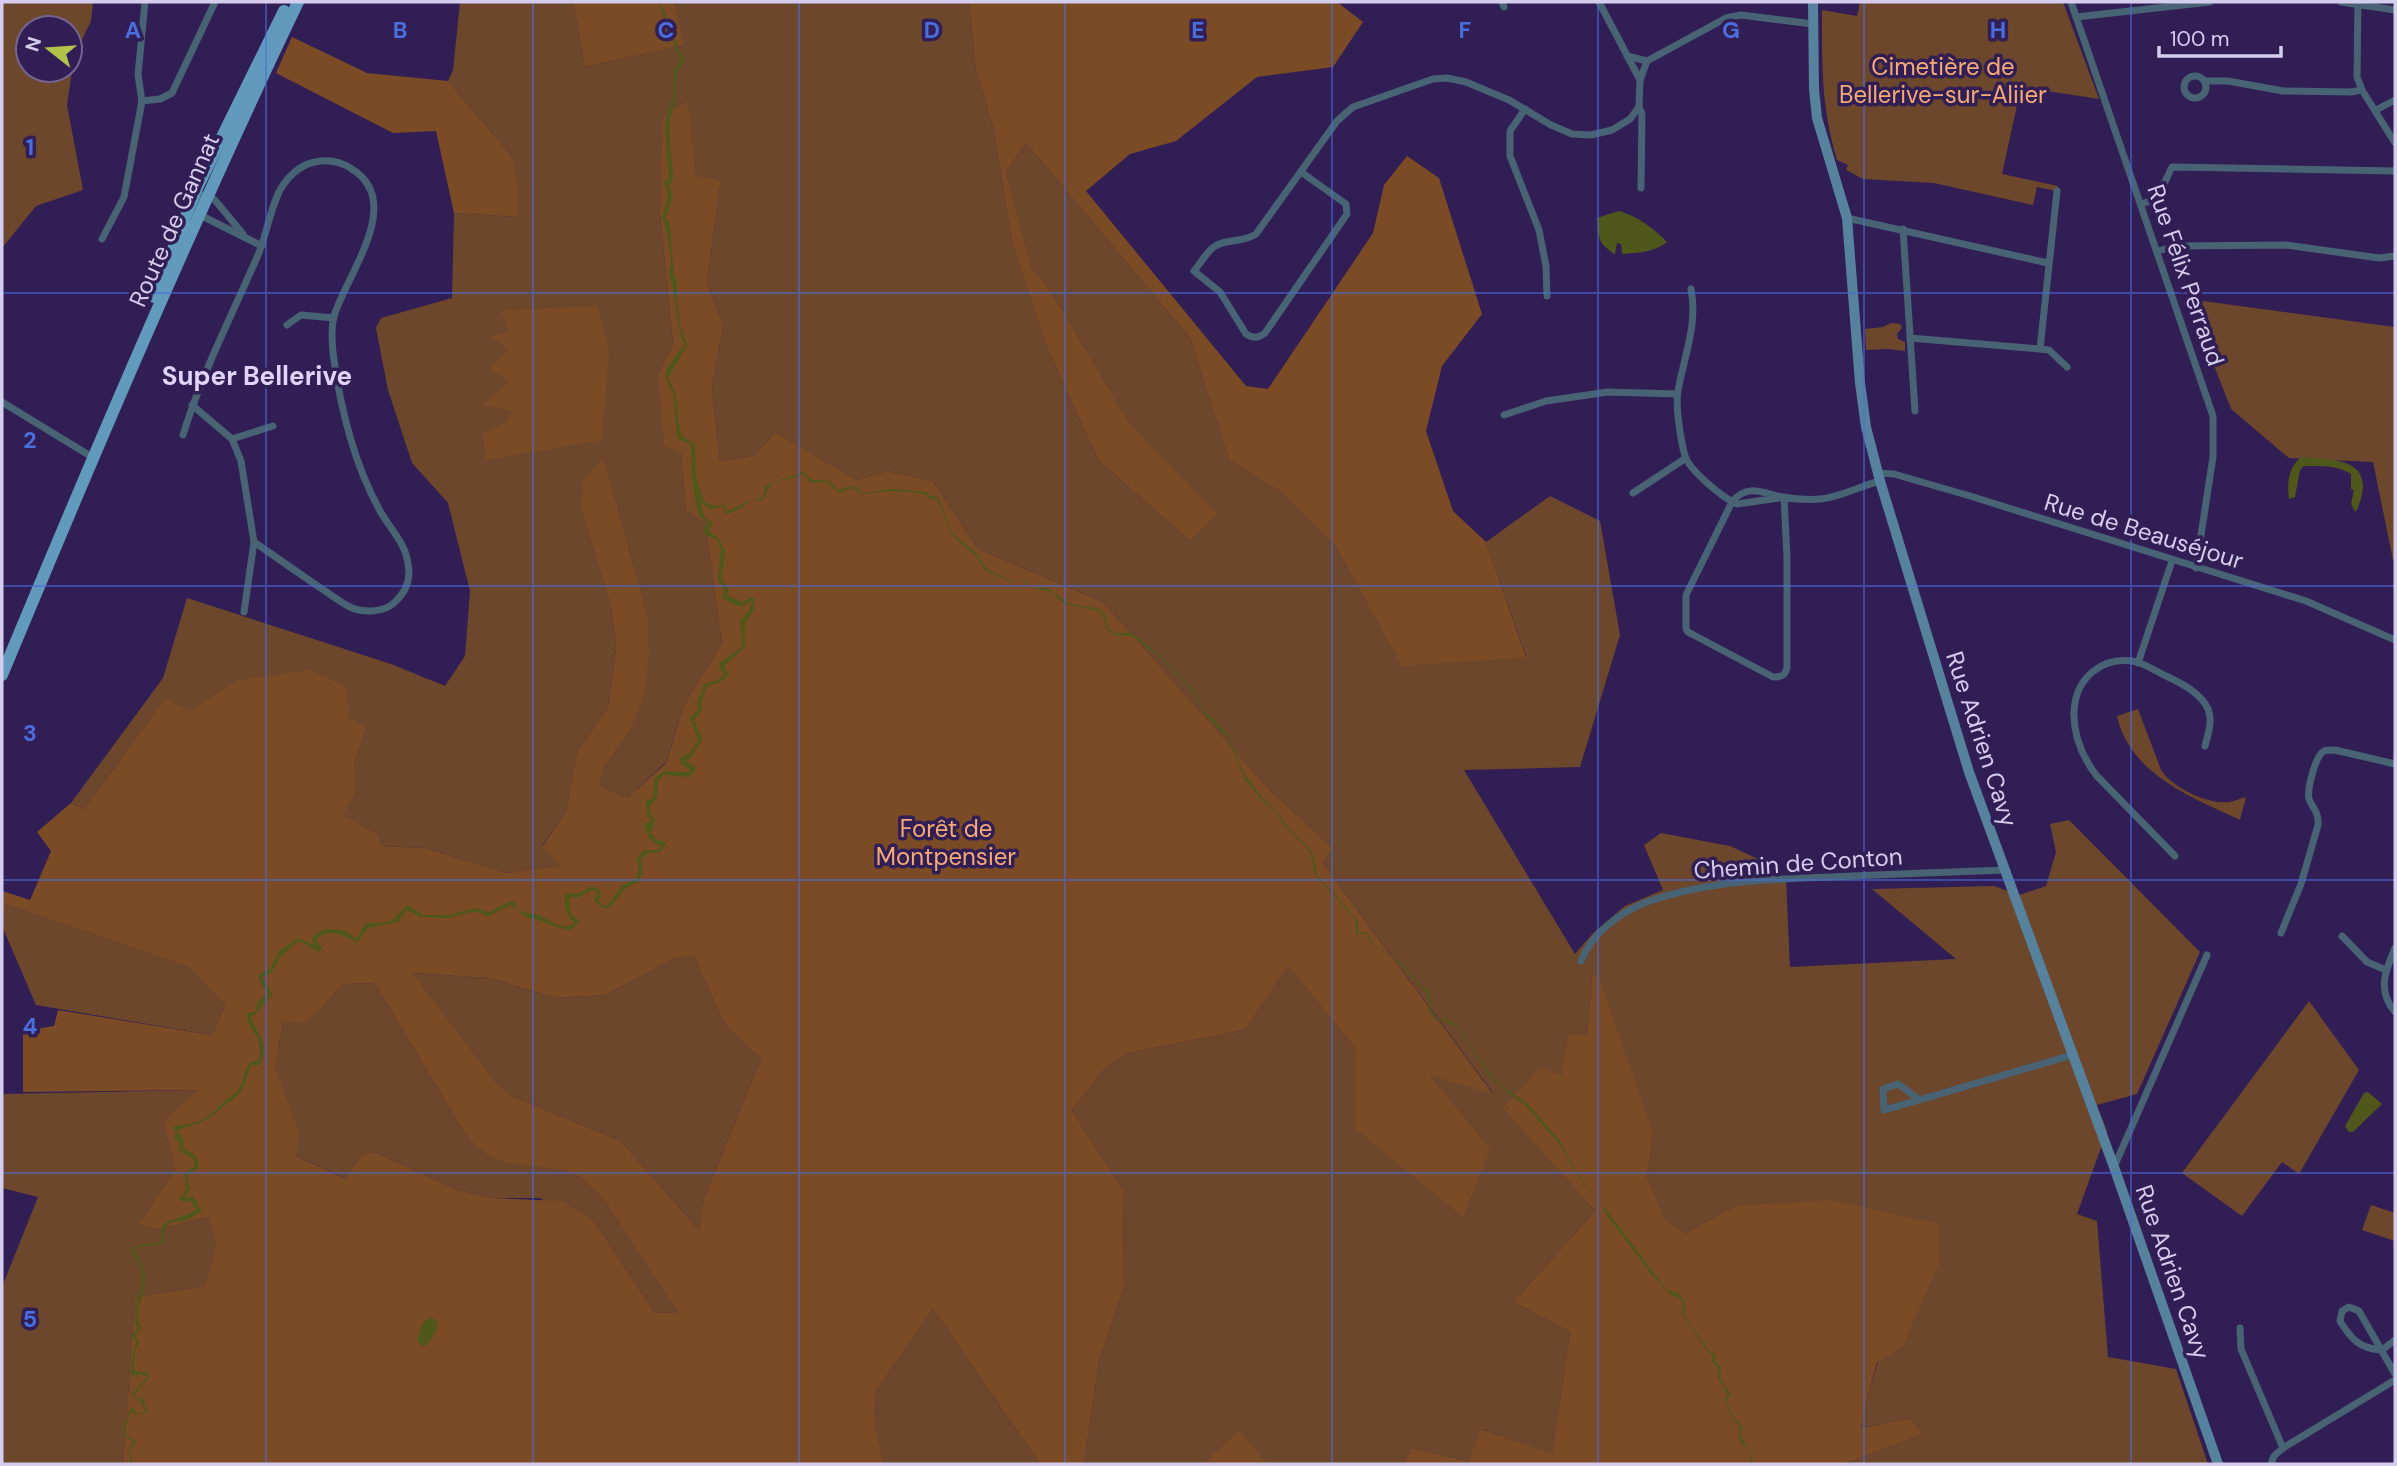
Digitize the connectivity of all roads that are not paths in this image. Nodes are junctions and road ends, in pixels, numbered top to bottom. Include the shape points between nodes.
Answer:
1 (145, 2) edge
2 (215, 2) edge
3 (289, 2) edge
4 (298, 2) edge
5 (1599, 2) edge
6 (1813, 2) edge
7 (2071, 2) edge
8 (2210, 2) edge
9 (2341, 2) edge
10 (2358, 3) edge
11 (2395, 10) edge
12 (2076, 17) junction
13 (1813, 24) junction
14 (265, 49) junction
15 (1627, 56) junction
16 (1647, 61) junction
17 (1640, 80) junction
18 (2205, 81) dead end
19 (2362, 90) junction
20 (2395, 100) edge
21 (142, 101) junction
22 (1639, 107) junction
23 (1525, 109) junction
24 (2376, 110) junction
25 (2395, 142) edge
26 (1301, 172) junction
27 (2395, 172) edge
28 (1641, 188) dead end
29 (2057, 191) dead end
30 (203, 197) junction
31 (2142, 204) junction
32 (193, 213) junction
33 (1847, 218) junction
34 (1903, 229) junction
35 (246, 238) junction
36 (102, 239) dead end
37 (262, 246) junction
38 (2158, 251) junction
39 (2395, 256) edge
40 (2048, 262) junction
41 (1691, 289) dead end
42 (1547, 296) dead end
43 (334, 318) junction
44 (287, 325) dead end
45 (1910, 338) junction
46 (2040, 348) junction
47 (2067, 367) dead end
48 (1677, 394) junction
49 (2, 402) edge
50 (192, 405) junction
51 (1915, 411) dead end
52 (1504, 415) dead end
53 (272, 426) dead end
54 (183, 435) dead end
55 (232, 439) junction
56 (92, 457) junction
57 (1686, 458) junction
58 (1879, 477) junction
59 (1633, 493) dead end
60 (1784, 497) junction
61 (1732, 502) junction
62 (254, 542) junction
63 (2172, 561) junction
64 (2196, 568) junction
65 (244, 612) dead end
66 (2395, 640) edge
67 (2138, 663) junction
68 (2, 675) edge
69 (2205, 746) dead end
70 (2395, 764) edge
71 (2175, 856) dead end
72 (2004, 870) junction
73 (2281, 933) dead end
74 (2342, 936) dead end
75 (2395, 948) edge
76 (2207, 955) dead end
77 (1581, 961) dead end
78 (2386, 970) junction
79 (2395, 1012) edge
80 (2072, 1055) junction
81 (1920, 1100) junction
82 (2114, 1167) junction
83 (2240, 1328) dead end
84 (2395, 1340) edge
85 (2382, 1350) junction
86 (2395, 1374) edge
87 (2395, 1380) edge
88 (2283, 1448) junction
89 (2218, 1464) edge
90 (2271, 1464) edge

1 - 21 street via 138,75
2 - 21 street via 172,93
3 - 14 main road, Route de Gannat
4 - 30 main road, Route de Gannat
5 - 15 street
6 - 13 main road, Rue Adrien Cavy
7 - 12 street, Rue Félix Perraud
8 - 12 street
9 - 10 street
10 - 11 street
10 - 19 street via 2357,77
12 - 31 street, Rue Félix Perraud
13 - 16 street via 1741,15 1726,18
13 - 33 main road, Rue Adrien Cavy via 1817,118
14 - 30 street
14 - 32 main road, Route de Gannat
15 - 16 street
15 - 17 street
16 - 17 street
17 - 22 street
18 - 19 street via 2283,91
19 - 24 street
20 - 24 street
21 - 36 street via 124,197
22 - 23 street via 1612,130 1591,135 1572,134
22 - 28 street
23 - 26 street via 1466,82 1433,79 1344,113
23 - 42 street via 1510,131 1510,156 1539,230
24 - 25 street
26 - 26 street via 1346,204 1347,214 1265,333 1252,337 1220,292 1194,271 1213,247 1256,234
27 - 31 street via 2172,167 2158,195
29 - 40 street
30 - 32 main road, Route de Gannat
30 - 35 street via 214,199
31 - 38 street, Rue Félix Perraud
32 - 35 street
32 - 56 main road, Route de Gannat
33 - 34 street
33 - 58 main road, Rue Adrien Cavy via 1860,383
34 - 40 street
34 - 45 street
35 - 37 street
37 - 43 street via 282,187 301,167 340,162 364,177 375,207 373,225
37 - 50 street
38 - 39 street via 2176,246 2286,245 2379,258
38 - 64 street, Rue Félix Perraud via 2213,416 2213,457
40 - 46 street
41 - 48 street via 1691,334
43 - 44 street via 301,316
43 - 62 street via 338,390 350,439 379,509 405,550 409,578 405,590 393,605 373,612 351,608
45 - 46 street
45 - 51 street
46 - 47 street via 2049,350
48 - 52 street via 1608,393 1546,401
48 - 57 street
49 - 56 street
50 - 54 street
50 - 55 street
53 - 55 street
55 - 62 street via 241,461
56 - 68 main road, Route de Gannat
57 - 59 street
57 - 61 street
58 - 60 street via 1831,497
58 - 63 street, Rue de Beauséjour via 1894,474
58 - 72 main road, Rue Adrien Cavy via 1969,772
60 - 61 street
60 - 61 street via 1751,489
60 - 61 street via 1786,673 1780,677 1686,629 1686,595
62 - 65 street
63 - 64 street, Rue de Beauséjour
63 - 67 street
64 - 66 street, Rue de Beauséjour via 2306,601
67 - 69 street via 2201,699 2210,717
67 - 71 street via 2113,662 2083,680 2075,699 2076,736 2096,775
70 - 73 street via 2335,750 2324,751 2317,758 2309,798 2319,815 2318,825
72 - 77 street, Chemin de Conton via 1703,887 1645,902 1623,913 1585,949
72 - 80 main road, Rue Adrien Cavy
74 - 78 street via 2367,962
75 - 78 street
76 - 82 street
78 - 79 street via 2383,988
80 - 81 street
80 - 82 main road, Rue Adrien Cavy
81 - 81 street via 1884,1111 1883,1089 1898,1084
82 - 89 main road, Rue Adrien Cavy
83 - 88 street via 2241,1349
84 - 85 street
85 - 85 street via 2359,1311 2348,1307 2342,1311 2340,1321 2351,1339 2366,1350
85 - 86 street
87 - 88 street
88 - 90 street

